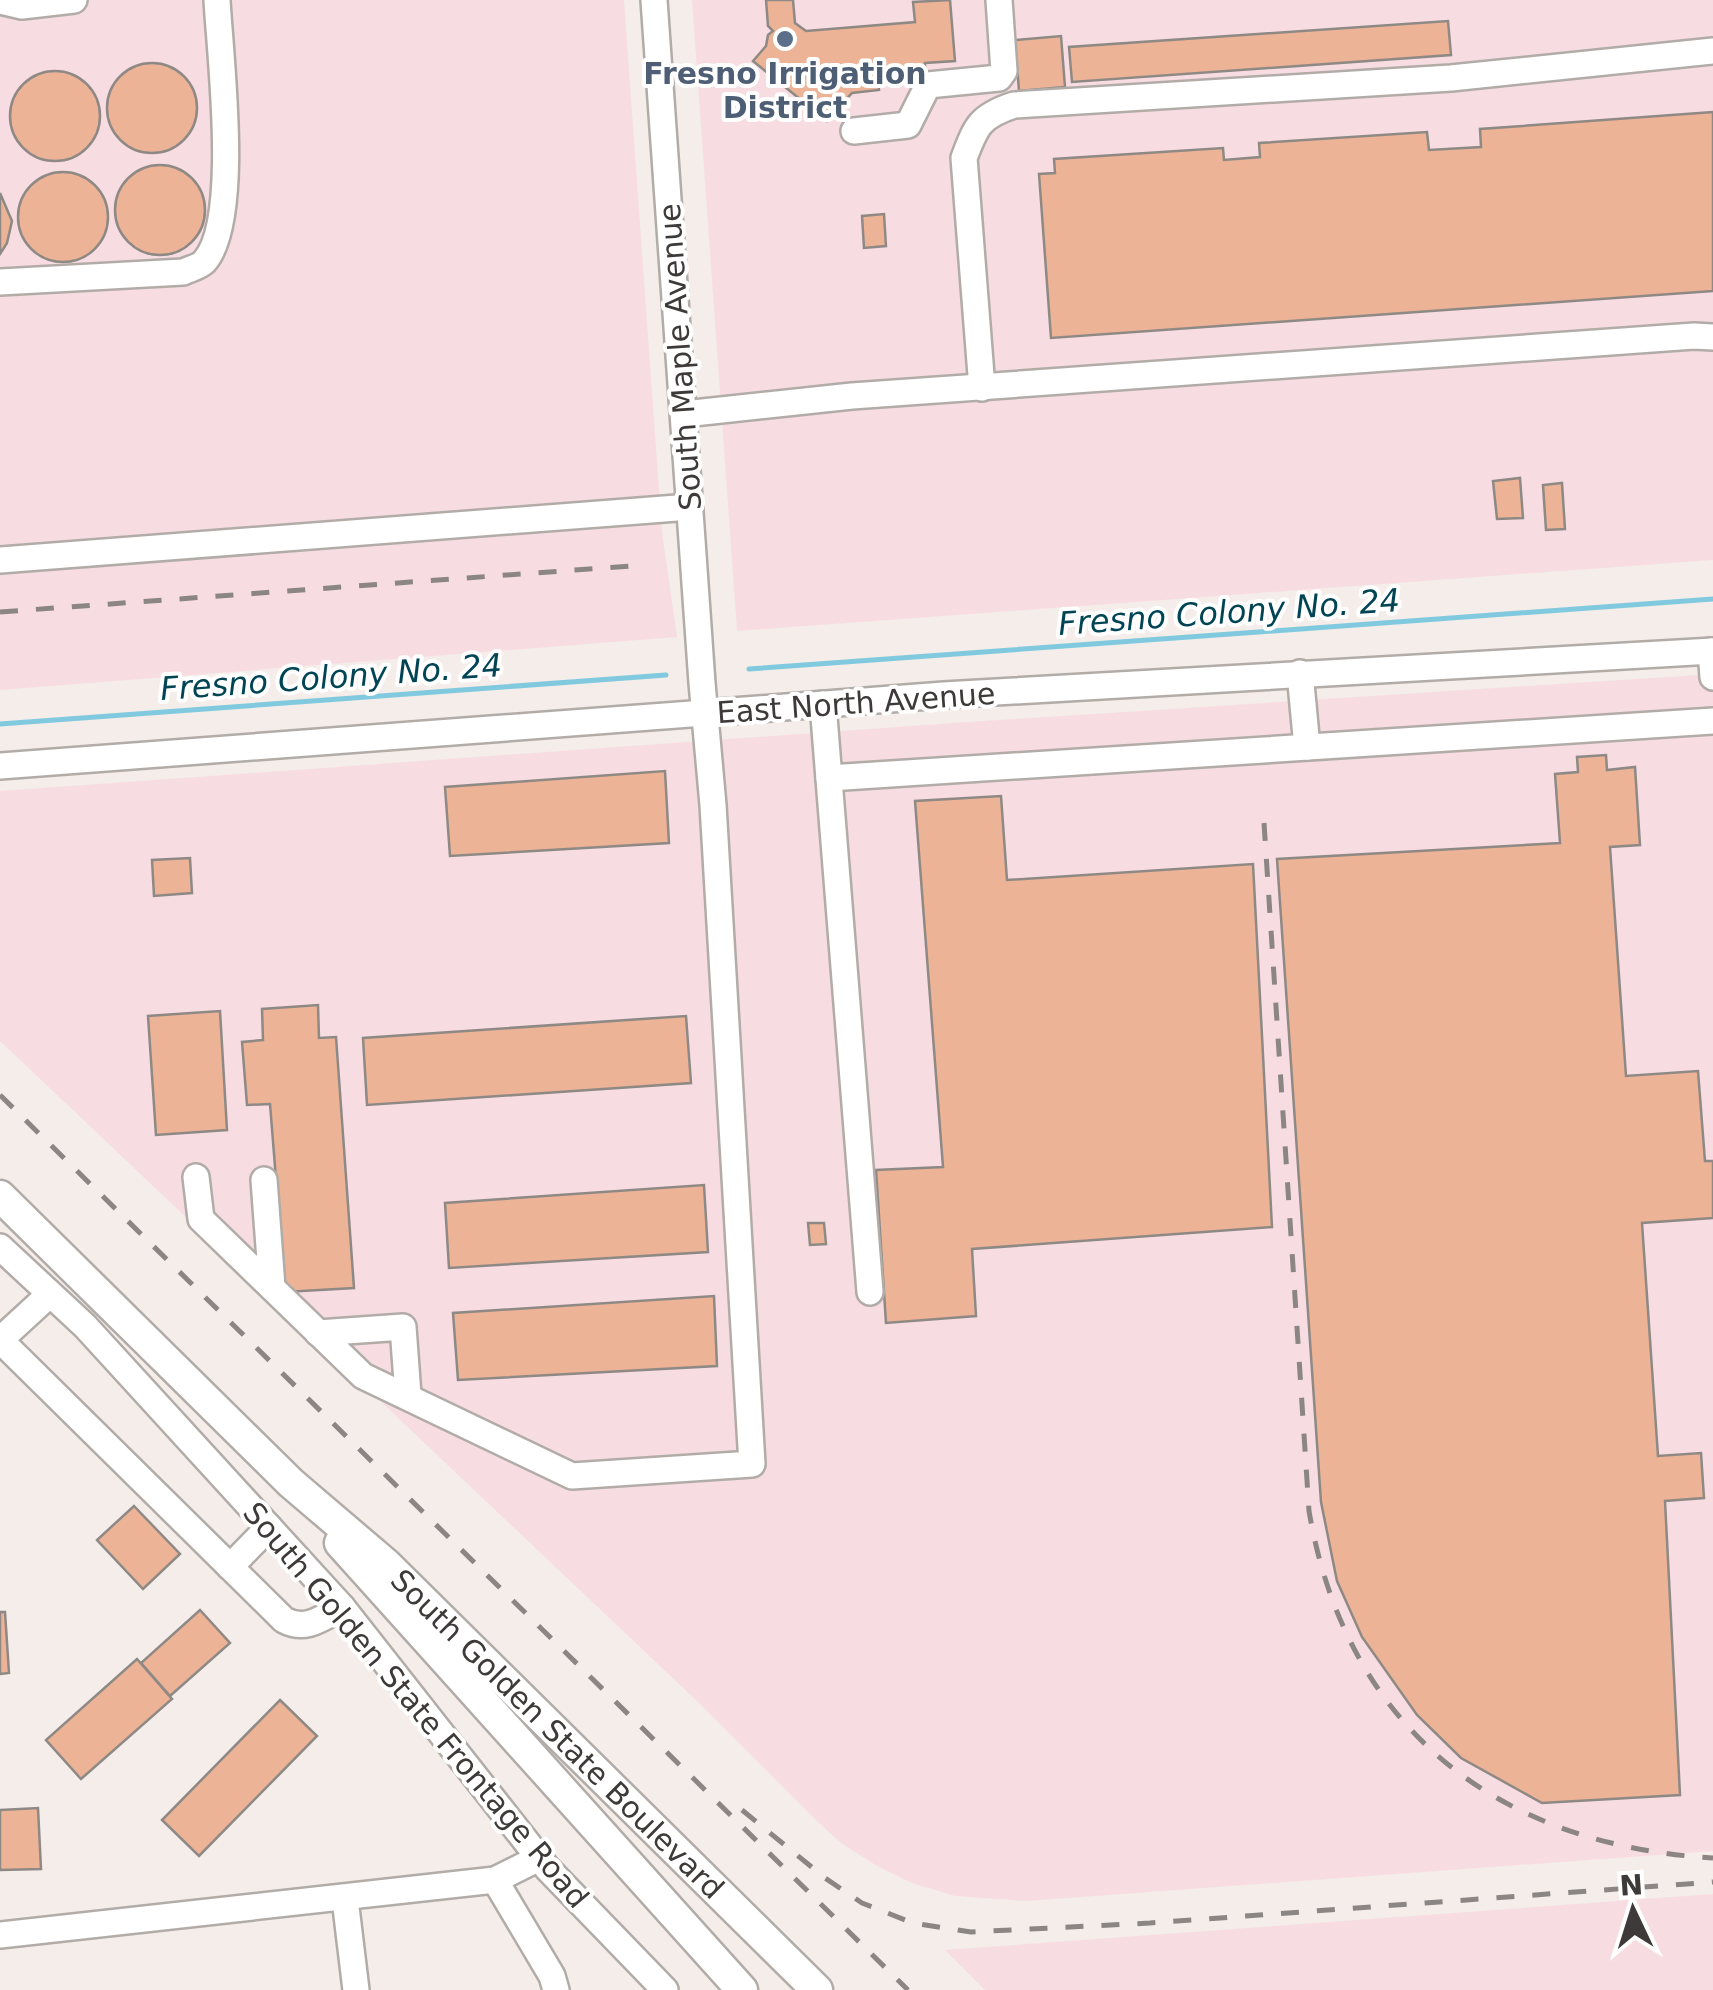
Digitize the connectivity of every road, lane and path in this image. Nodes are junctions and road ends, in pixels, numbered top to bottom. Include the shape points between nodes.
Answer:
1 (74, 0) edge
2 (216, 0) edge
3 (654, 0) edge
4 (999, 0) edge
5 (0, 1) edge
6 (1713, 51) edge
7 (854, 130) dead end
8 (0, 282) edge
9 (1713, 337) edge
10 (982, 388) junction
11 (684, 414) junction
12 (690, 507) junction
13 (0, 560) edge
14 (1712, 651) edge
15 (1300, 673) junction
16 (1713, 678) edge
17 (823, 704) junction
18 (704, 714) junction
19 (1713, 721) edge
20 (1307, 747) junction
21 (0, 766) edge
22 (829, 778) junction
23 (196, 1176) dead end
24 (264, 1180) dead end
25 (0, 1196) edge
26 (0, 1247) edge
27 (272, 1287) junction
28 (870, 1292) dead end
29 (50, 1294) junction
30 (318, 1334) junction
31 (0, 1340) edge
32 (408, 1395) junction
33 (290, 1483) junction
34 (269, 1527) junction
35 (230, 1567) junction
36 (342, 1607) junction
37 (539, 1858) junction
38 (495, 1880) junction
39 (345, 1899) junction
40 (0, 1934) edge
41 (356, 1990) edge
42 (556, 1990) edge
43 (666, 1990) edge
44 (742, 1990) edge
45 (817, 1990) edge

1 - 5 street via 22,6
2 - 8 street via 226,181 218,236 203,263 183,272
3 - 11 street, South Maple Avenue
4 - 7 street via 999,78 928,85 908,125
6 - 10 street via 1451,78 1014,105 992,112 978,125 964,158
9 - 10 street
10 - 11 street
11 - 12 street, South Maple Avenue
12 - 13 street
12 - 18 street, South Maple Avenue
14 - 15 street, East North Avenue
14 - 16 street
15 - 17 street, East North Avenue
15 - 20 street
17 - 18 street, East North Avenue
17 - 22 street
18 - 21 street, East North Avenue
18 - 32 street, South Maple Avenue via 752,1464 572,1476
19 - 20 street
20 - 22 street
22 - 28 street
23 - 27 street via 201,1219
24 - 27 street
25 - 33 main road, South Golden State Boulevard
26 - 29 street, South Golden State Frontage Road
27 - 30 street
29 - 31 street
29 - 34 street, South Golden State Frontage Road
30 - 32 street via 363,1376
30 - 32 street via 402,1327
31 - 35 street
33 - 44 main road, South Golden State Boulevard via 370,1581
33 - 45 main road, South Golden State Boulevard via 386,1564
34 - 35 street
34 - 36 street, South Golden State Frontage Road
35 - 36 street via 297,1627
36 - 37 street, South Golden State Frontage Road
37 - 38 street
37 - 43 street, South Golden State Frontage Road
38 - 39 street
38 - 42 street
39 - 40 street
39 - 41 street

